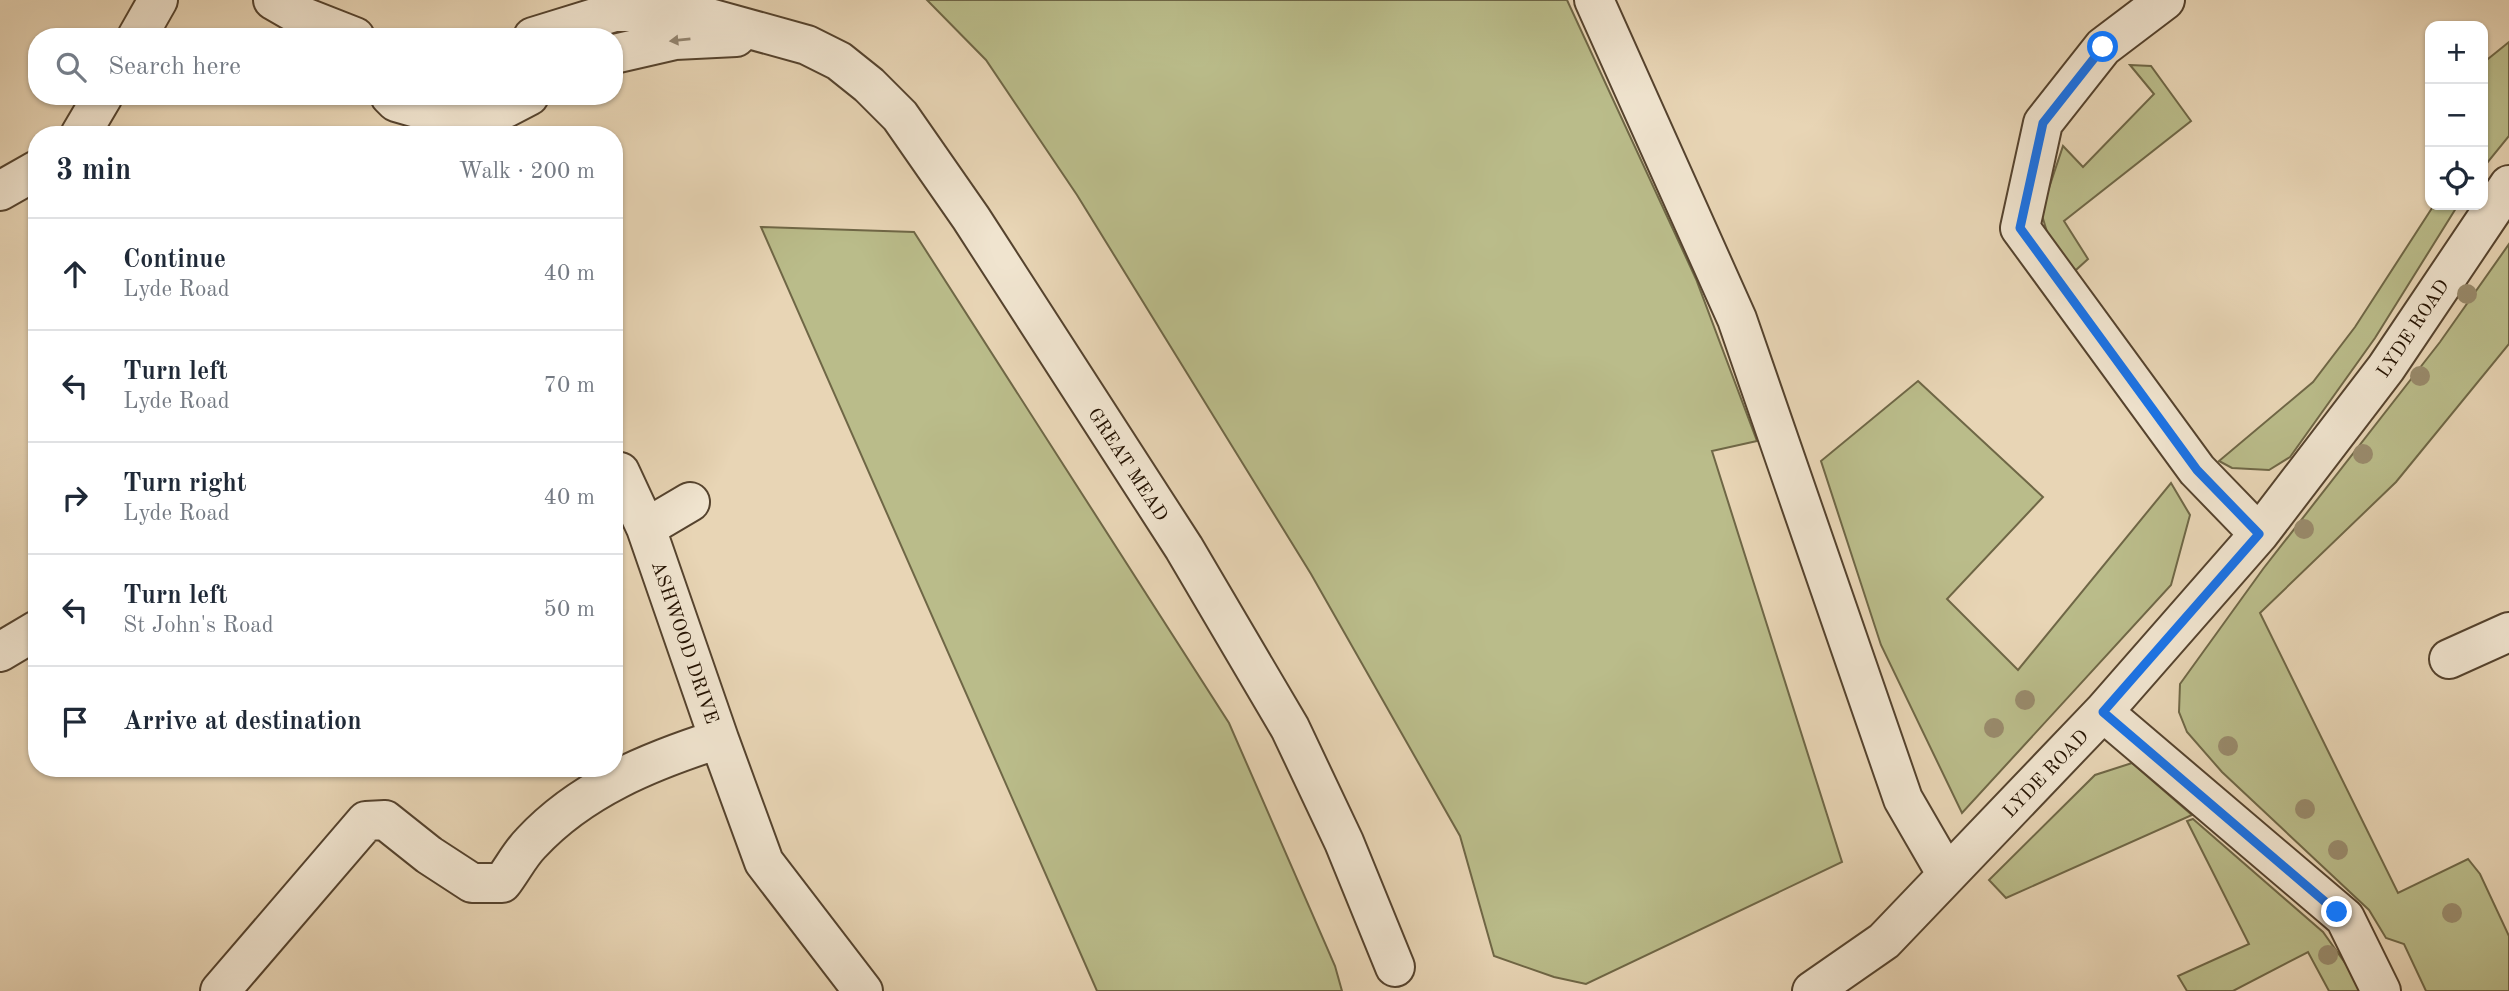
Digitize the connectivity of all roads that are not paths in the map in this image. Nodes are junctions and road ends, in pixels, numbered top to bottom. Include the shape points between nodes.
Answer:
1 (159, 0) edge
2 (1594, 0) edge
3 (2165, 0) edge
4 (298, 17) edge
5 (142, 28) edge
6 (329, 28) edge
7 (563, 28) edge
8 (773, 35) junction
9 (623, 52) edge
10 (98, 105) edge
11 (406, 105) edge
12 (512, 105) edge
13 (85, 126) edge
14 (28, 175) edge
15 (2509, 185) edge
16 (0, 191) edge
17 (623, 478) edge
18 (690, 502) dead end
19 (646, 528) junction
20 (2259, 534) junction
21 (2509, 632) edge
22 (28, 635) edge
23 (0, 652) edge
24 (2449, 659) dead end
25 (2103, 712) junction
26 (719, 739) junction
27 (622, 777) edge
28 (623, 777) edge
29 (1947, 875) junction
30 (1403, 983) edge
31 (220, 991) edge
32 (863, 991) edge
33 (1812, 991) edge
34 (2381, 991) edge

1 - 5 street
2 - 29 street via 1737,319 1903,799
3 - 20 street via 2103,47 2043,123 2020,228 2197,470
4 - 6 street
7 - 8 street, GREAT MEAD via 614,12 684,11
8 -> 9 street, GREAT MEAD via 675,40
8 - 30 street, GREAT MEAD via 839,61 869,85 900,116 971,218 1184,548 1290,729
10 - 13 street
11 - 12 street via 448,117
14 - 16 street
15 - 20 street, LYDE ROAD via 2386,368
17 - 19 street, ASHWOOD DRIVE
18 - 19 street
19 - 26 street, ASHWOOD DRIVE
20 - 25 street, LYDE ROAD
21 - 24 street
22 - 23 street
25 - 29 street, LYDE ROAD
25 - 34 street via 2344,918
26 - 28 street, ASHWOOD DRIVE via 656,759
26 - 32 street via 764,862
27 - 31 street, ASHWOOD DRIVE via 572,804 529,844 502,883 472,883 385,820 366,821
29 - 33 street, LYDE ROAD via 1884,941

